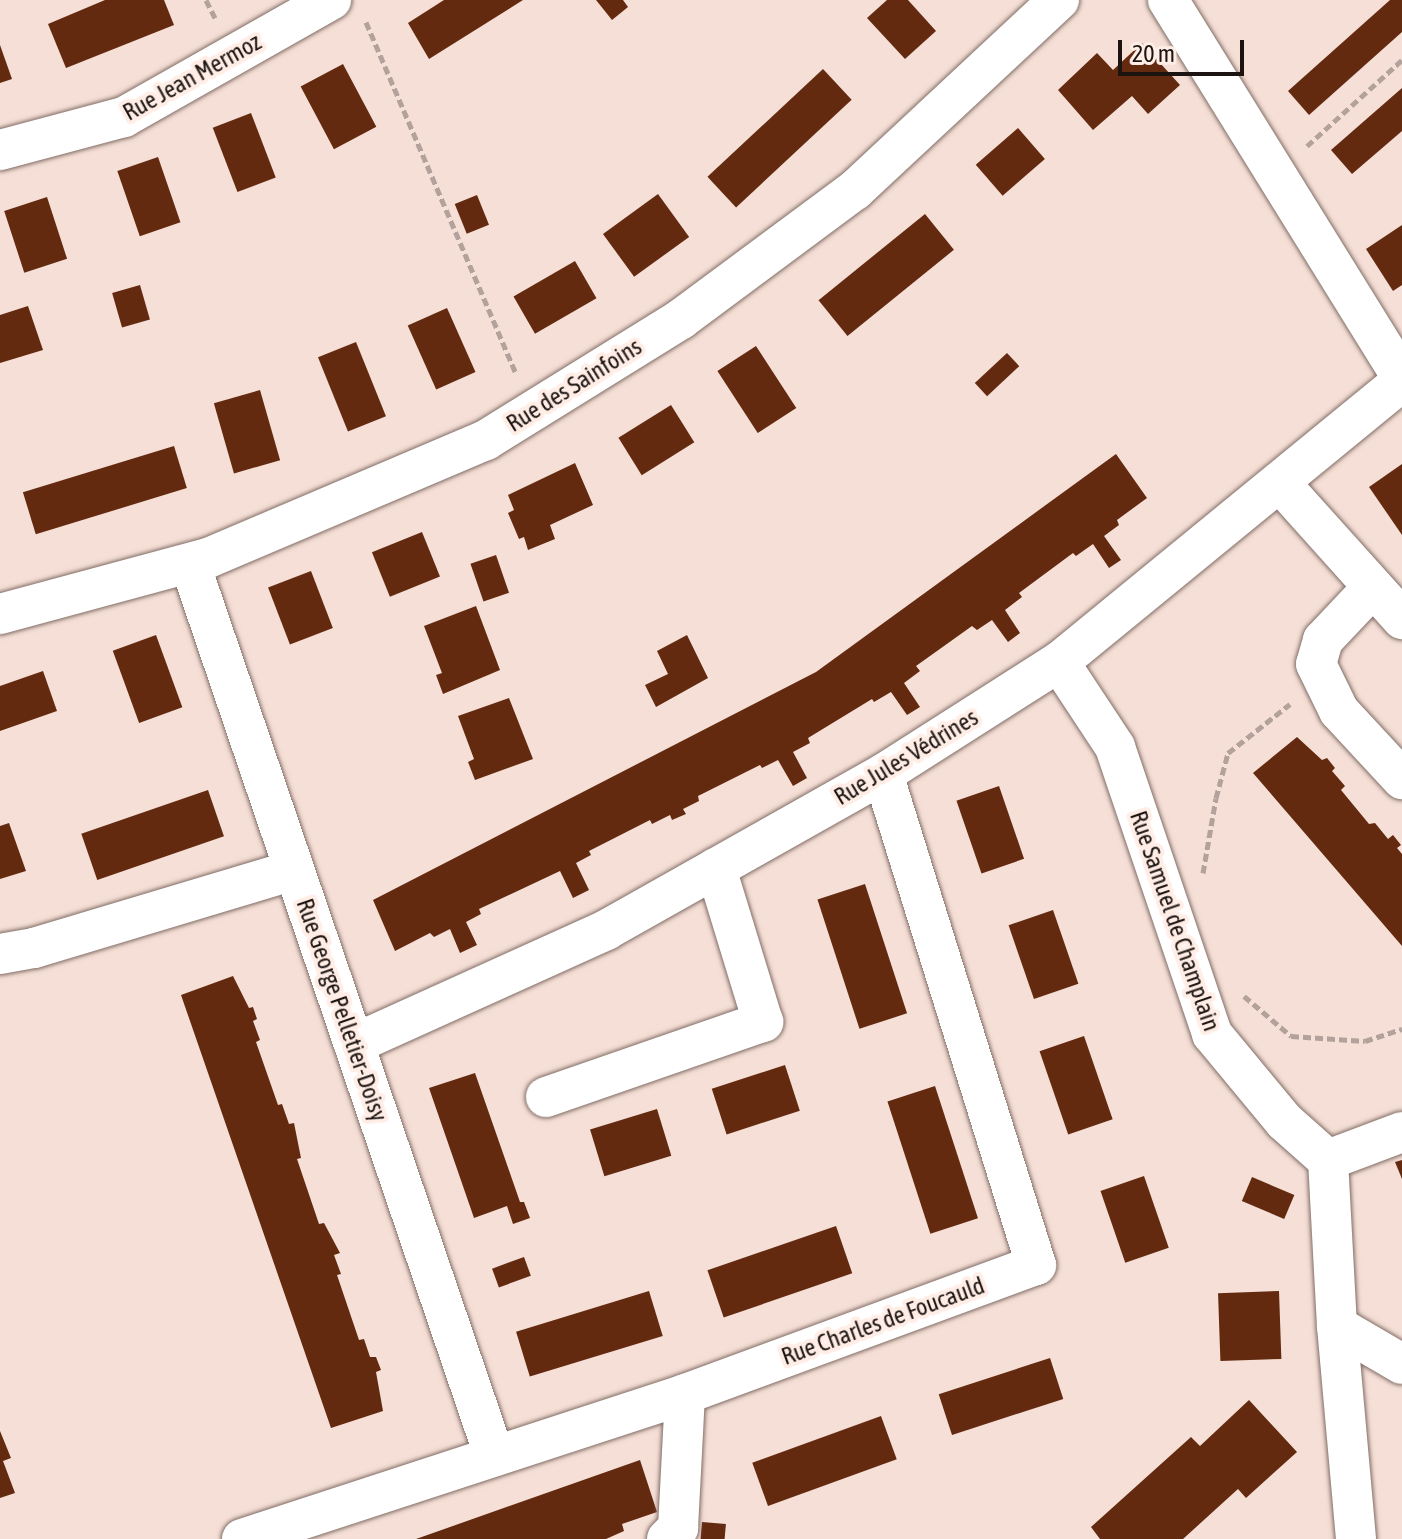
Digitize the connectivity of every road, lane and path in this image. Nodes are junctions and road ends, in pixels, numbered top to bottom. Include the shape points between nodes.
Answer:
1 (1059, 0) edge
2 (1168, 0) edge
3 (347, 7) edge
4 (1402, 60) edge
5 (0, 150) edge
6 (1274, 176) junction
7 (1402, 379) edge
8 (532, 411) junction
9 (1280, 483) junction
10 (190, 564) junction
11 (1373, 587) junction
12 (0, 614) edge
13 (1402, 619) edge
14 (1059, 662) junction
15 (1323, 678) junction
16 (883, 774) junction
17 (1402, 779) edge
18 (716, 868) junction
19 (294, 870) junction
20 (1204, 886) dead end
21 (0, 954) edge
22 (1233, 986) dead end
23 (1402, 1029) edge
24 (354, 1044) junction
25 (546, 1097) dead end
26 (1402, 1132) edge
27 (1328, 1160) junction
28 (1337, 1326) junction
29 (1402, 1364) edge
30 (685, 1394) junction
31 (494, 1455) junction
32 (242, 1539) edge
33 (667, 1539) edge
34 (1356, 1539) edge

1 - 8 street, Rue des Sainfoins via 855,190 681,319
2 - 6 street
3 - 5 street, Rue Jean Mermoz via 124,117
3 - 8 path
4 - 6 path
6 - 7 street
7 - 9 street, Rue Jules Védrines
8 - 10 street, Rue des Sainfoins via 486,440
9 - 11 street
9 - 14 street, Rue Jules Védrines
10 - 12 street, Rue des Sainfoins
10 - 19 street, Rue George Pelletier-Doisy
11 - 13 street
11 - 15 street via 1323,640 1316,664
14 - 16 street, Rue Jules Védrines
14 - 27 street, Rue Samuel de Champlain via 1115,747 1212,1034 1284,1121
15 - 17 street via 1339,711
15 - 20 path via 1228,753
16 - 18 street, Rue Jules Védrines
16 - 30 street, Rue Charles de Foucauld via 1036,1265
18 - 24 street, Rue Jules Védrines via 606,930
18 - 25 street via 763,1022
19 - 21 street
19 - 24 street, Rue George Pelletier-Doisy
22 - 23 path via 1291,1036 1365,1041
24 - 31 street, Rue George Pelletier-Doisy
26 - 27 street
27 - 28 street
28 - 29 street
28 - 34 street
30 - 31 street, Rue Charles de Foucauld
30 - 33 street via 678,1528
31 - 32 street, Rue Charles de Foucauld

